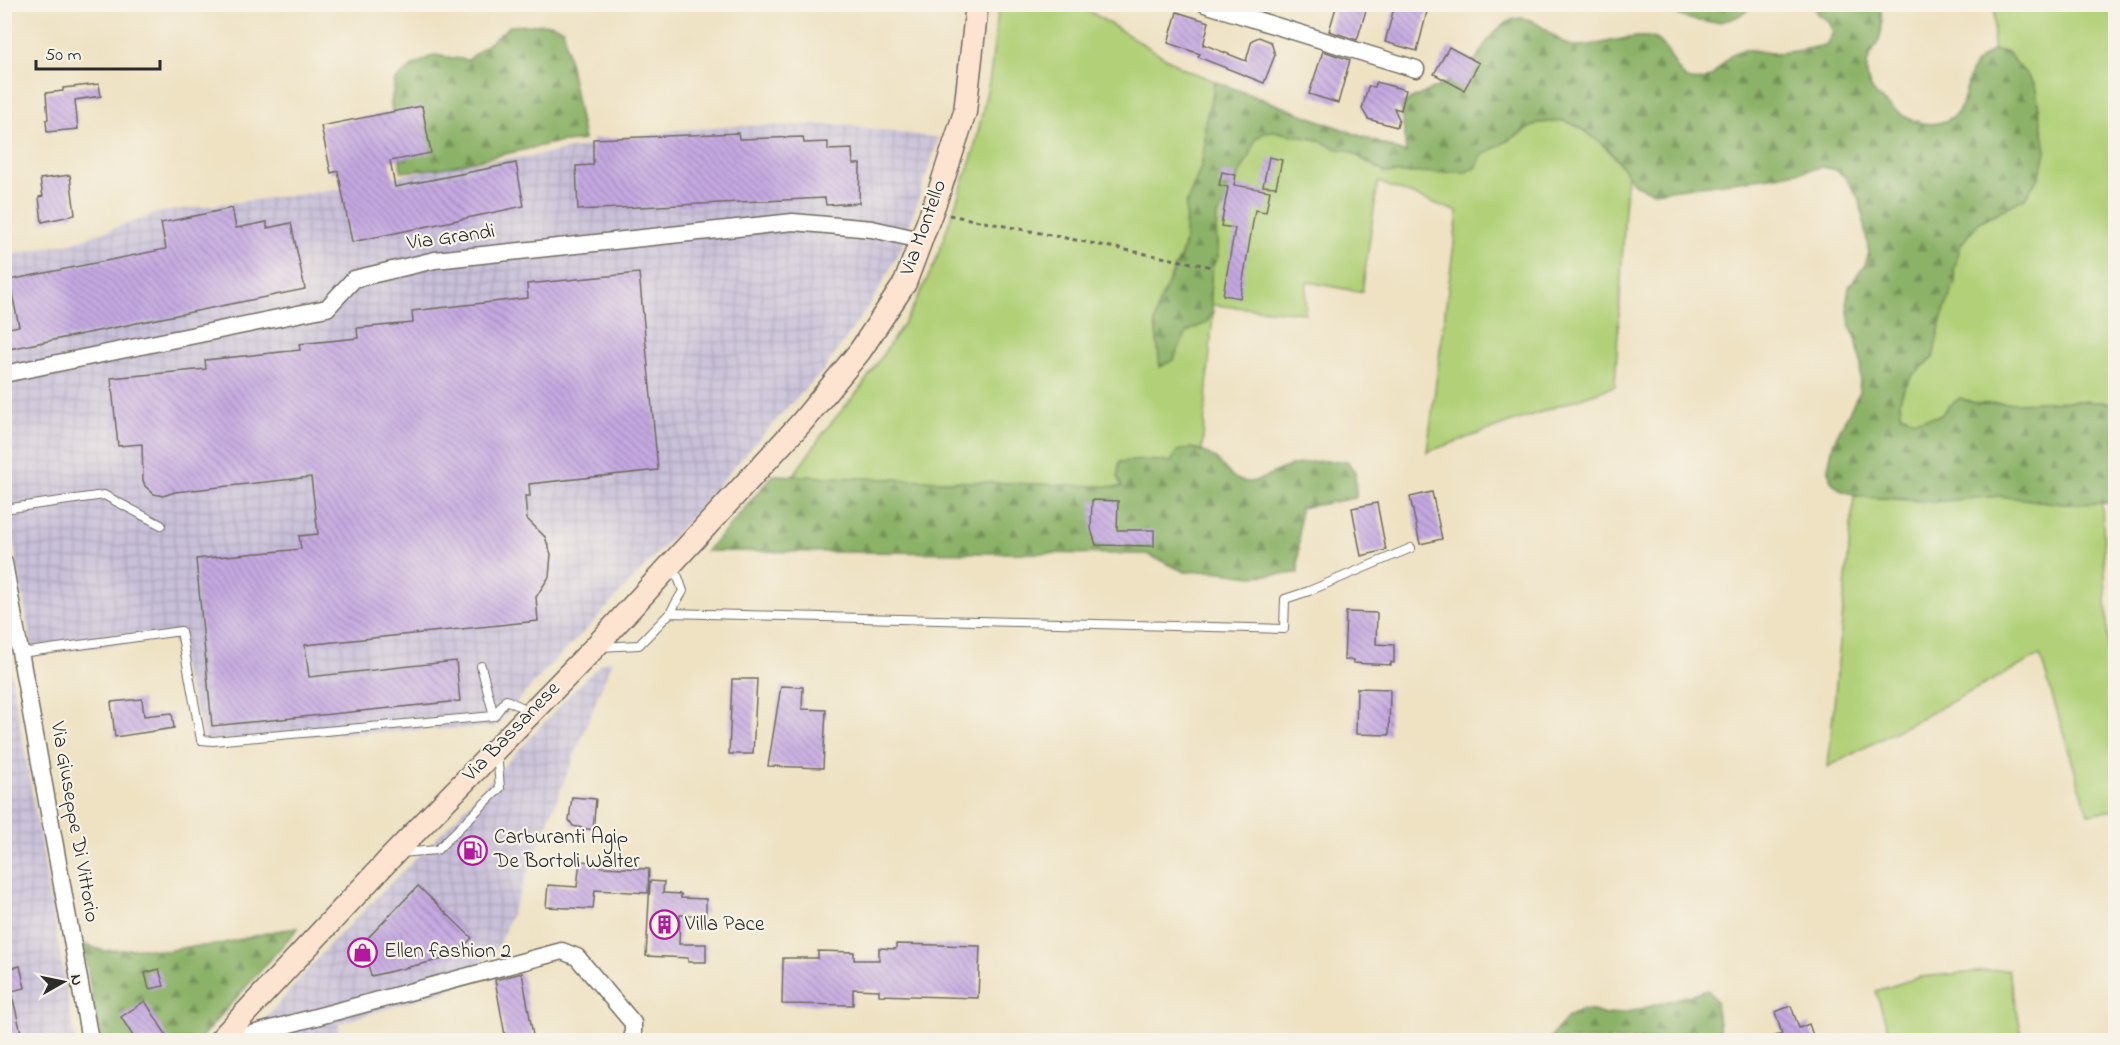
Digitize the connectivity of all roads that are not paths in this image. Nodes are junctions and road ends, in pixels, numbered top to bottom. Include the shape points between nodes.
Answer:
1 (977, 4) edge
2 (1205, 4) edge
3 (1416, 69) dead end
4 (921, 240) junction
5 (4, 374) edge
6 (802, 422) joint
7 (4, 509) edge
8 (161, 525) dead end
9 (1411, 548) dead end
10 (4, 564) edge
11 (669, 567) junction
12 (9, 612) edge
13 (670, 613) junction
14 (595, 647) junction
15 (21, 653) junction
16 (481, 666) dead end
17 (530, 712) junction
18 (494, 716) junction
19 (497, 747) junction
20 (394, 854) junction
21 (90, 1041) edge
22 (220, 1041) edge
23 (230, 1041) edge
24 (633, 1041) edge

1 - 4 main road, Via Montello via 964,111
2 - 3 street
4 - 5 street, Via Grandi via 872,229 793,222 435,260 354,279 327,308
4 - 6 main road, Via Montello via 905,282 867,341
6 - 11 main road, Via Bassanese
7 - 8 lane via 104,495
9 - 13 lane via 1285,599 1284,629
10 - 12 street, Via Giuseppe Di Vittorio
11 - 13 lane via 678,576 683,591
11 - 14 main road, Via Bassanese
12 - 15 street, Via Giuseppe Di Vittorio
13 - 14 lane via 639,645
14 - 17 main road, Via Bassanese
15 - 18 lane via 181,631 201,741
15 - 21 street, Via Giuseppe Di Vittorio
16 - 18 lane
17 - 18 lane via 506,700
17 - 19 main road, Via Bassanese
19 - 20 main road, Via Bassanese
19 - 20 lane via 500,788 437,850
20 - 22 main road, Via Bassanese
23 - 24 street via 562,951 578,957 633,1023

